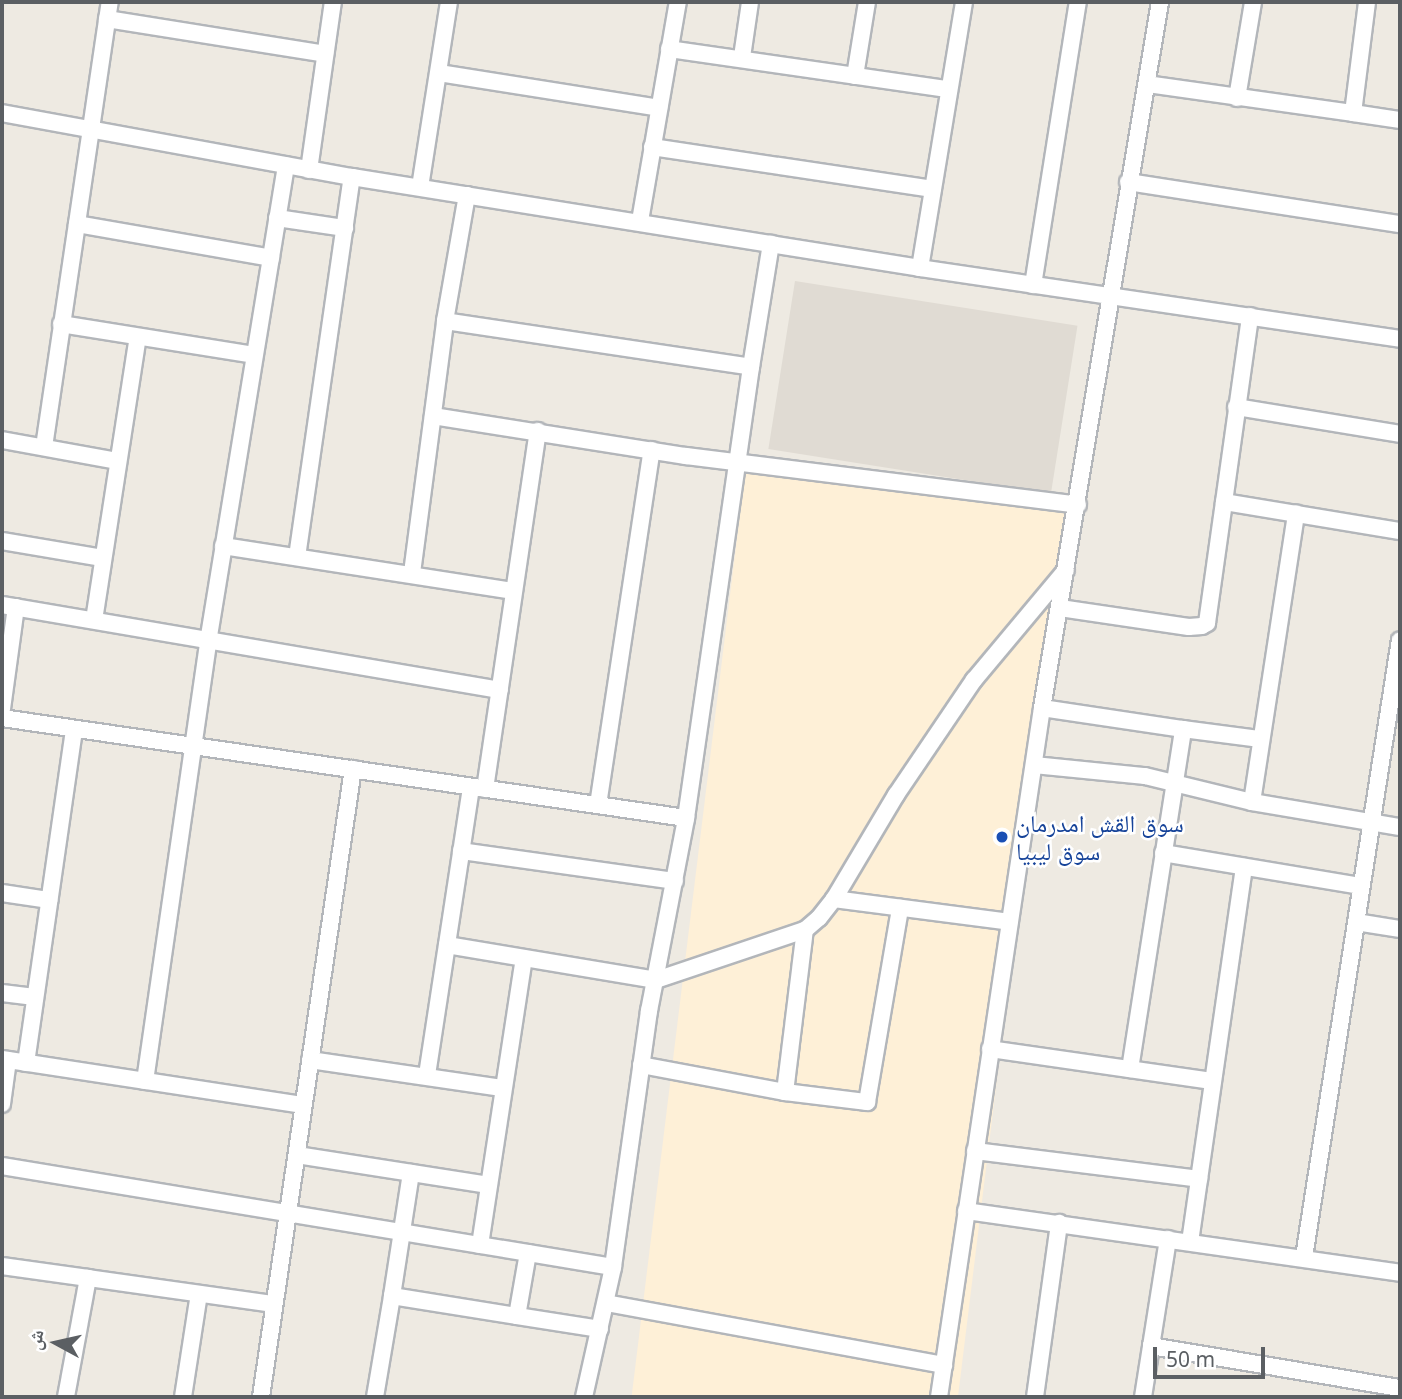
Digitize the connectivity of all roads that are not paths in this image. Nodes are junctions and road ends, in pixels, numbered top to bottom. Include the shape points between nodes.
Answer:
1 (110, 2) edge
2 (333, 2) edge
3 (449, 2) edge
4 (750, 2) edge
5 (867, 2) edge
6 (964, 2) edge
7 (1078, 2) edge
8 (1160, 2) edge
9 (1253, 2) edge
10 (1367, 2) edge
11 (673, 3) edge
12 (107, 19) junction
13 (669, 48) junction
14 (325, 54) junction
15 (742, 57) junction
16 (439, 74) junction
17 (855, 76) junction
18 (1147, 84) junction
19 (948, 89) junction
20 (1237, 98) junction
21 (659, 108) junction
22 (2, 113) edge
23 (1353, 113) junction
24 (1400, 120) edge
25 (91, 127) junction
26 (652, 146) junction
27 (286, 165) junction
28 (309, 170) junction
29 (352, 177) junction
30 (1128, 182) junction
31 (420, 187) junction
32 (933, 189) junction
33 (467, 195) junction
34 (277, 218) junction
35 (639, 221) junction
36 (77, 224) junction
37 (1400, 224) edge
38 (345, 229) junction
39 (771, 244) junction
40 (271, 258) junction
41 (920, 268) junction
42 (1033, 285) junction
43 (1108, 296) junction
44 (1250, 316) junction
45 (445, 321) junction
46 (61, 324) junction
47 (138, 337) junction
48 (1400, 339) edge
49 (254, 355) junction
50 (751, 367) junction
51 (1236, 407) junction
52 (433, 416) junction
53 (538, 431) junction
54 (1400, 434) edge
55 (2, 440) edge
56 (44, 447) junction
57 (652, 450) junction
58 (118, 461) junction
59 (739, 461) junction
60 (1224, 502) junction
61 (1078, 505) junction
62 (1296, 513) junction
63 (1400, 531) edge
64 (2, 541) edge
65 (223, 546) junction
66 (297, 557) junction
67 (103, 558) junction
68 (1067, 568) junction
69 (412, 573) junction
70 (513, 591) junction
71 (9, 606) edge
72 (1060, 608) junction
73 (94, 620) junction
74 (1400, 640) edge
75 (208, 642) junction
76 (500, 690) junction
77 (1042, 708) junction
78 (2, 709) edge
79 (2, 719) edge
80 (74, 729) junction
81 (1183, 729) junction
82 (1394, 730) edge
83 (1260, 739) junction
84 (192, 746) junction
85 (1034, 765) junction
86 (352, 769) junction
87 (1173, 781) junction
88 (478, 788) junction
89 (1252, 802) junction
90 (598, 805) junction
91 (686, 818) junction
92 (1371, 822) junction
93 (1400, 827) edge
94 (461, 851) junction
95 (1163, 853) junction
96 (1244, 867) junction
97 (675, 881) junction
98 (1361, 886) junction
99 (2, 892) edge
100 (834, 899) junction
101 (49, 900) junction
102 (900, 908) junction
103 (1010, 922) junction
104 (1356, 922) junction
105 (1400, 929) edge
106 (805, 930) junction
107 (447, 945) junction
108 (524, 958) junction
109 (656, 980) junction
110 (2, 993) edge
111 (35, 998) junction
112 (990, 1049) junction
113 (5, 1060) edge
114 (310, 1060) junction
115 (26, 1063) junction
116 (641, 1066) junction
117 (1130, 1069) junction
118 (426, 1075) junction
119 (145, 1081) junction
120 (1213, 1081) junction
121 (502, 1088) junction
122 (785, 1092) junction
123 (2, 1104) edge
124 (304, 1105) junction
125 (975, 1151) junction
126 (297, 1155) junction
127 (2, 1166) edge
128 (411, 1173) junction
129 (1199, 1179) junction
130 (489, 1185) junction
131 (966, 1211) junction
132 (289, 1212) junction
133 (1059, 1223) junction
134 (401, 1233) junction
135 (1168, 1239) junction
136 (1190, 1242) junction
137 (480, 1245) junction
138 (528, 1253) junction
139 (1304, 1257) junction
140 (2, 1266) edge
141 (612, 1267) junction
142 (1400, 1273) edge
143 (88, 1278) junction
144 (199, 1294) junction
145 (392, 1296) junction
146 (606, 1303) junction
147 (273, 1304) junction
148 (517, 1316) junction
149 (600, 1329) junction
150 (1151, 1346) junction
151 (944, 1365) junction
152 (1400, 1388) edge
153 (66, 1397) edge
154 (183, 1397) edge
155 (261, 1397) edge
156 (375, 1397) edge
157 (584, 1397) edge
158 (939, 1397) edge
159 (1034, 1397) edge
160 (1143, 1397) edge

1 - 12 street
2 - 14 street
3 - 16 street
4 - 15 street
5 - 17 street
6 - 19 street
7 - 42 street
8 - 18 street
9 - 20 street
10 - 23 street
11 - 13 street
12 - 14 street
12 - 25 street
13 - 15 street
13 - 21 street
14 - 28 street
15 - 17 street
16 - 21 street
16 - 31 street
17 - 19 street
18 - 20 street
18 - 30 street
19 - 32 street
20 - 23 street
21 - 26 street
22 - 25 street
23 - 24 street
25 - 27 street
25 - 36 street
26 - 32 street
26 - 35 street
27 - 28 street
27 - 34 street
28 - 29 street
29 - 31 street
29 - 38 street
30 - 37 street
30 - 43 street
31 - 33 street
32 - 41 street
33 - 35 street
33 - 45 street
34 - 38 street
34 - 40 street
35 - 39 street
36 - 40 street
36 - 46 street
38 - 66 street
39 - 41 street
39 - 50 street
40 - 49 street
41 - 42 street
42 - 43 street
43 - 44 street
43 - 61 street
44 - 48 street
44 - 51 street
45 - 50 street
45 - 52 street
46 - 47 street
46 - 56 street
47 - 49 street
47 - 58 street
49 - 65 street
50 - 59 street
51 - 54 street
51 - 60 street
52 - 53 street
52 - 69 street
53 - 57 street
53 - 70 street
55 - 56 street
56 - 58 street
57 - 59 street
57 - 90 street
58 - 67 street
59 - 61 street
59 - 91 street
60 - 62 street
60 - 72 street via 1205,625
61 - 68 street
62 - 63 street
62 - 83 street
64 - 67 street
65 - 66 street
65 - 75 street
66 - 69 street
67 - 73 street
68 - 72 street
68 - 100 street via 999,647 939,729
69 - 70 street
70 - 76 street
71 - 73 street
71 - 78 street
72 - 77 street
73 - 75 street
74 - 82 street
75 - 76 street
75 - 84 street
76 - 88 street
77 - 81 street
77 - 85 street
79 - 80 street
80 - 84 street
80 - 101 street
81 - 83 street
81 - 87 street
82 - 92 street
83 - 89 street
84 - 86 street
84 - 119 street
85 - 87 street
85 - 103 street
86 - 88 street
86 - 114 street
87 - 89 street
87 - 95 street
88 - 90 street
88 - 94 street
89 - 92 street
90 - 91 street
91 - 97 street
92 - 93 street
92 - 98 street
94 - 97 street
94 - 107 street
95 - 96 street
95 - 117 street
96 - 98 street
96 - 120 street
97 - 109 street
98 - 104 street
99 - 101 street
100 - 102 street
100 - 106 street
101 - 111 street
102 - 103 street
102 - 122 street via 869,1099
103 - 112 street
104 - 105 street
104 - 139 street
106 - 109 street
106 - 122 street
107 - 108 street
107 - 118 street
108 - 109 street
108 - 121 street
109 - 116 street
110 - 111 street
111 - 115 street
112 - 117 street
112 - 125 street
113 - 115 street
113 - 123 street
114 - 118 street
114 - 124 street
115 - 119 street
116 - 122 street
116 - 141 street
117 - 120 street
118 - 121 street
119 - 124 street
120 - 129 street
121 - 130 street
124 - 126 street
125 - 129 street
125 - 131 street
126 - 128 street
126 - 132 street
127 - 132 street
128 - 130 street
128 - 134 street
129 - 136 street
130 - 137 street
131 - 133 street
131 - 151 street
132 - 134 street
132 - 147 street
133 - 135 street
133 - 159 street
134 - 137 street
134 - 145 street
135 - 136 street
135 - 150 street
136 - 139 street
137 - 138 street
138 - 141 street
138 - 148 street
139 - 142 street
140 - 143 street
141 - 146 street
143 - 144 street
143 - 153 street
144 - 147 street
144 - 154 street
145 - 148 street
145 - 156 street
146 - 149 street
146 - 151 street
147 - 155 street
148 - 149 street
149 - 157 street
150 - 152 street
150 - 160 street
151 - 158 street

